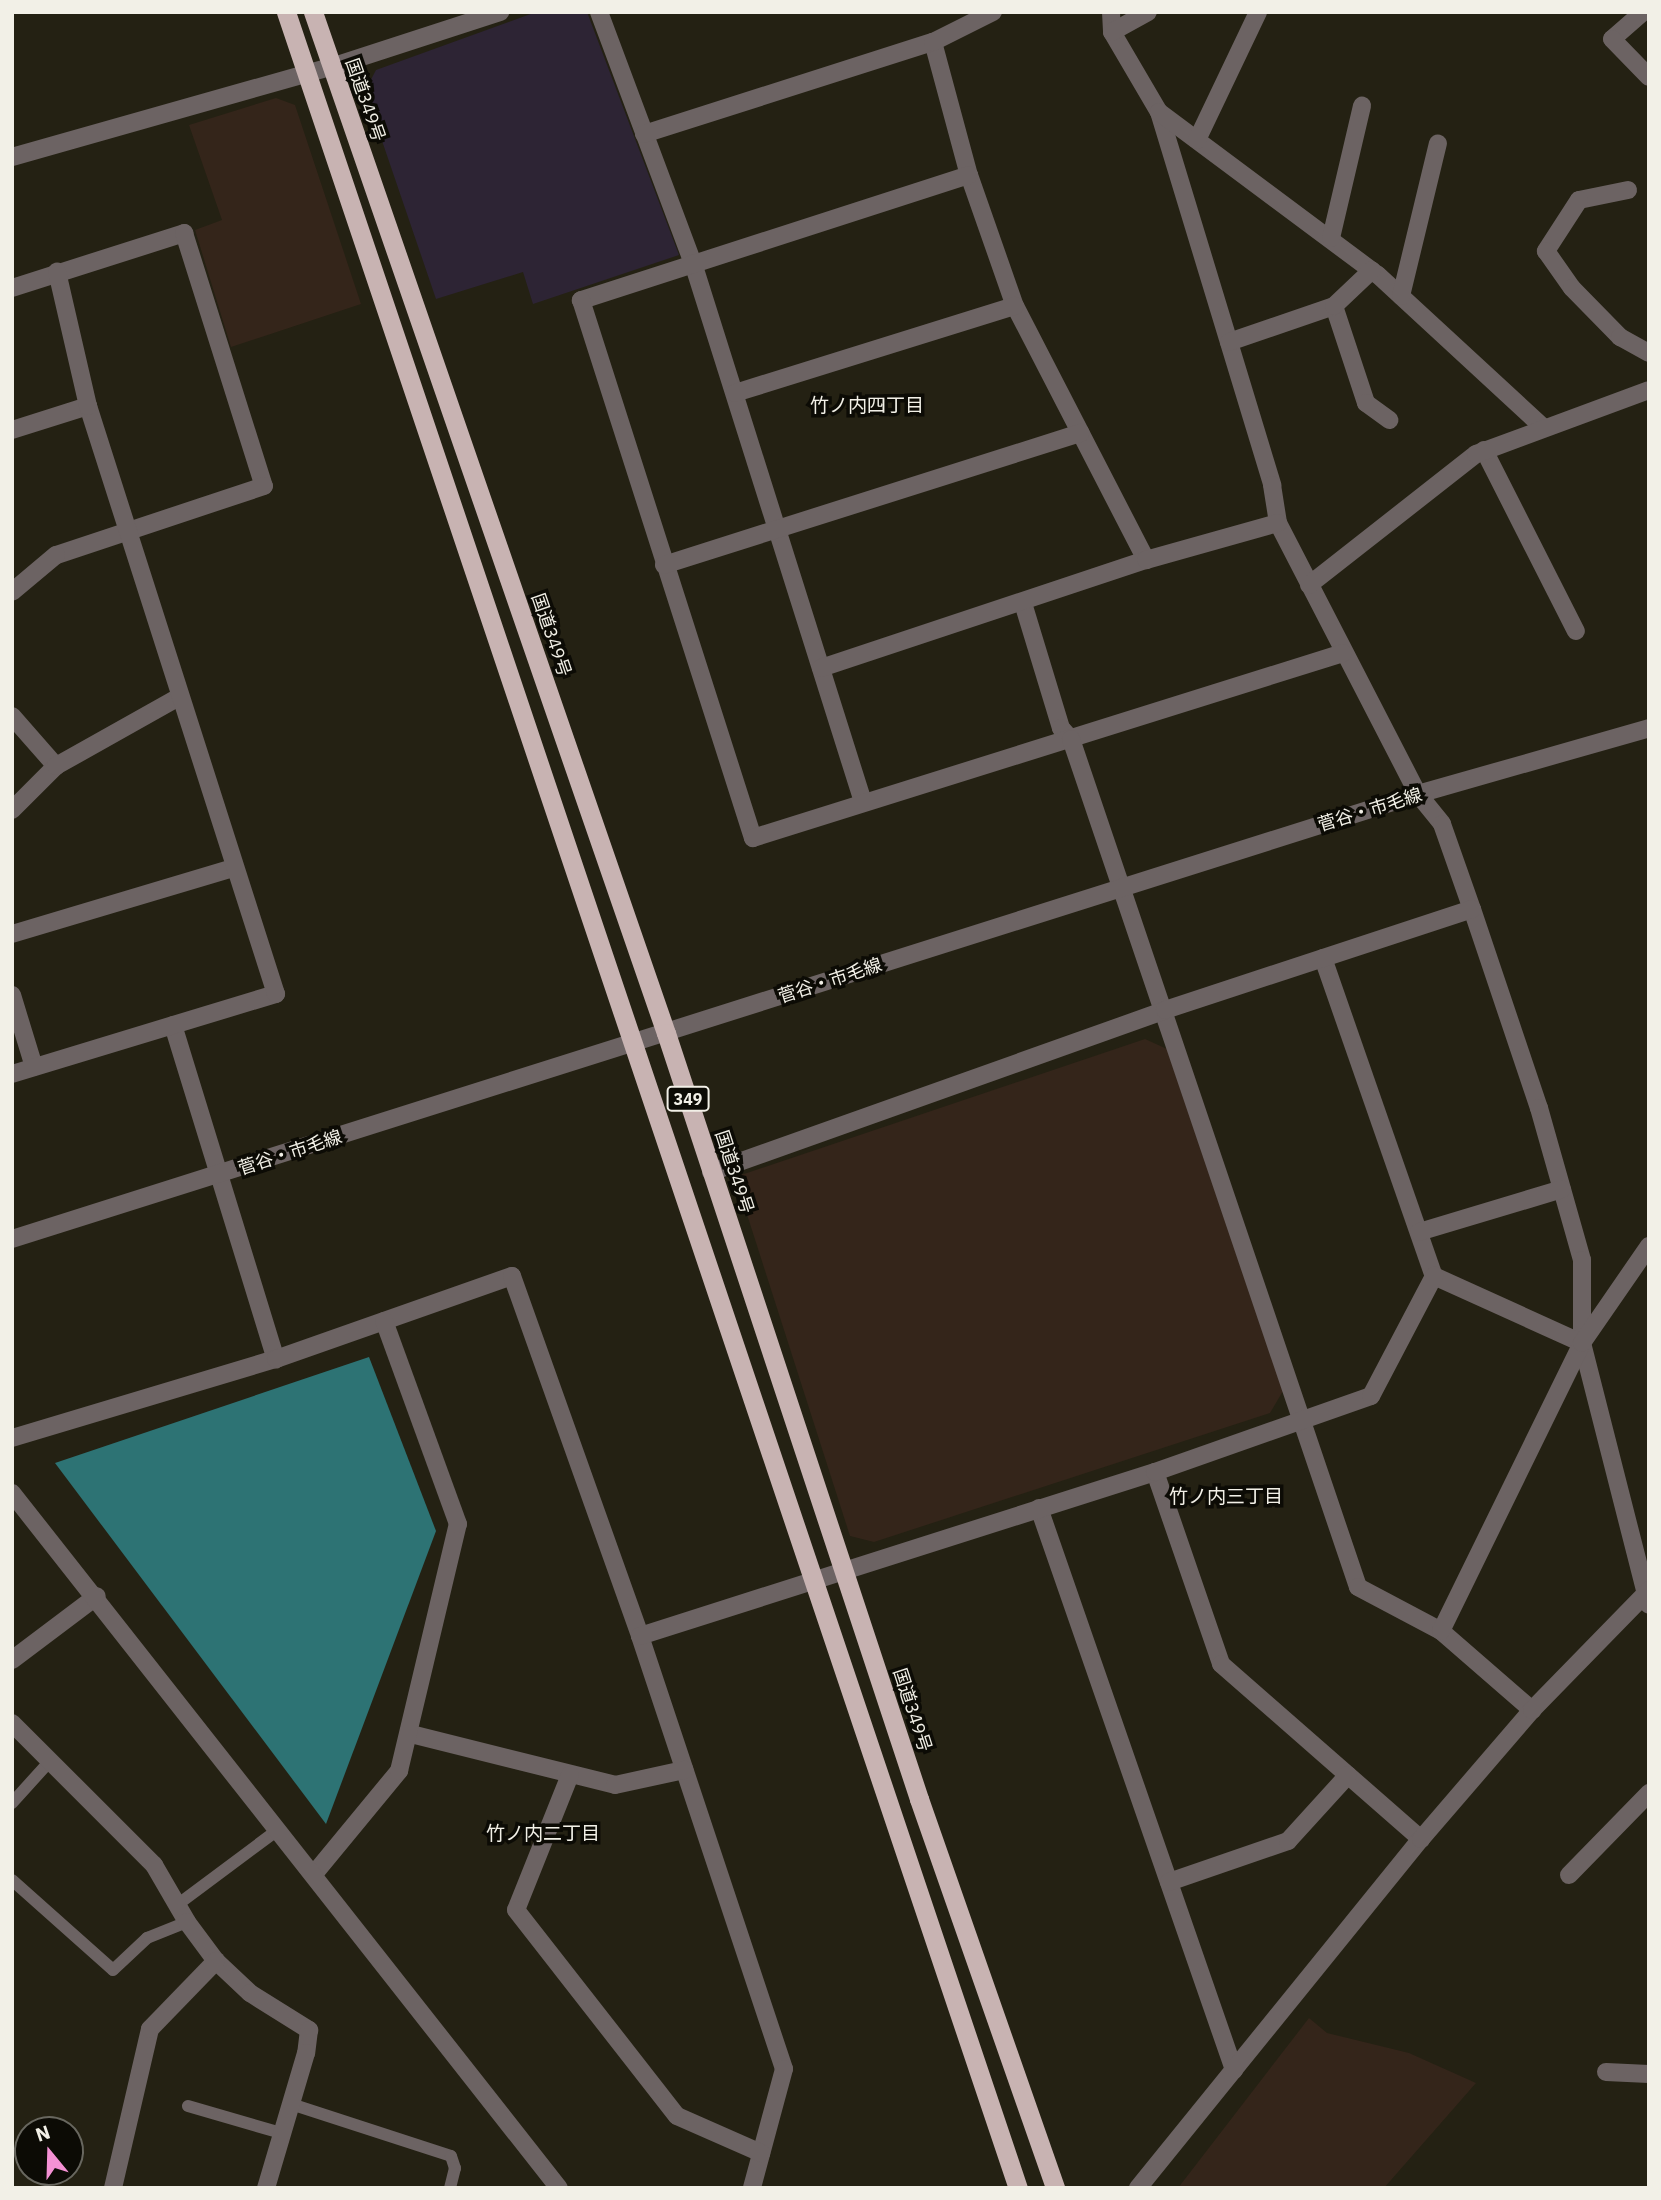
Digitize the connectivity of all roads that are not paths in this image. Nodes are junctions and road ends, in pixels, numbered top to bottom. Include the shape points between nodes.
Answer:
1 (286, 12) edge
2 (313, 12) edge
3 (500, 12) edge
4 (599, 12) edge
5 (992, 12) edge
6 (1111, 12) edge
7 (1148, 12) edge
8 (1258, 12) edge
9 (1643, 12) edge
10 (1112, 32) junction
11 (933, 42) junction
12 (331, 67) junction
13 (306, 73) junction
14 (1649, 77) edge
15 (1362, 106) dead end
16 (1159, 112) junction
17 (644, 134) junction
18 (1197, 140) junction
19 (1438, 143) dead end
20 (12, 157) edge
21 (969, 175) junction
22 (1628, 190) dead end
23 (1331, 238) junction
24 (693, 262) junction
25 (1372, 270) junction
26 (58, 272) junction
27 (12, 288) edge
28 (1401, 296) junction
29 (1015, 306) junction
30 (1334, 306) junction
31 (1229, 342) junction
32 (1649, 352) edge
33 (1649, 390) edge
34 (735, 393) junction
35 (88, 406) junction
36 (1389, 420) dead end
37 (1543, 427) junction
38 (12, 430) edge
39 (1081, 433) junction
40 (1484, 450) junction
41 (1278, 523) junction
42 (128, 530) junction
43 (777, 530) junction
44 (1146, 560) junction
45 (664, 565) junction
46 (1309, 585) junction
47 (12, 592) edge
48 (1023, 603) junction
49 (1576, 631) dead end
50 (1343, 653) junction
51 (821, 668) junction
52 (179, 698) junction
53 (12, 716) edge
54 (1649, 728) edge
55 (1071, 739) junction
56 (56, 766) junction
57 (1418, 794) junction
58 (863, 802) junction
59 (12, 810) edge
60 (234, 867) junction
61 (1123, 888) junction
62 (1472, 909) junction
63 (12, 934) edge
64 (1323, 958) junction
65 (12, 995) edge
66 (1165, 1010) junction
67 (173, 1026) junction
68 (666, 1033) junction
69 (635, 1042) junction
70 (34, 1067) junction
71 (12, 1074) edge
72 (711, 1172) junction
73 (219, 1176) junction
74 (1562, 1189) junction
75 (1419, 1232) junction
76 (12, 1239) edge
77 (1649, 1246) edge
78 (1434, 1276) junction
79 (384, 1321) junction
80 (1583, 1343) junction
81 (276, 1359) junction
82 (1304, 1422) junction
83 (12, 1438) edge
84 (1155, 1472) junction
85 (12, 1493) edge
86 (1038, 1508) junction
87 (844, 1572) junction
88 (814, 1582) junction
89 (97, 1596) junction
90 (1648, 1596) edge
91 (1441, 1631) junction
92 (640, 1636) junction
93 (12, 1660) edge
94 (1531, 1710) junction
95 (12, 1723) edge
96 (411, 1734) junction
97 (50, 1761) junction
98 (684, 1770) junction
99 (570, 1774) junction
100 (1348, 1775) junction
101 (1649, 1793) edge
102 (12, 1803) edge
103 (279, 1829) junction
104 (1421, 1839) junction
105 (314, 1874) junction
106 (1569, 1875) dead end
107 (12, 1880) edge
108 (1169, 1882) junction
109 (177, 1905) junction
110 (187, 1922) junction
111 (216, 1961) junction
112 (1234, 2070) junction
113 (1606, 2072) dead end
114 (1649, 2074) edge
115 (291, 2104) junction
116 (188, 2106) dead end
117 (281, 2133) junction
118 (761, 2152) junction
119 (113, 2188) edge
120 (266, 2188) edge
121 (450, 2188) edge
122 (559, 2188) edge
123 (752, 2188) edge
124 (1018, 2188) edge
125 (1055, 2188) edge
126 (1138, 2188) edge

1 - 13 highway, 349
2 - 12 highway, 国道349号 / 349
3 - 12 street
4 - 17 street
5 - 11 street
6 - 10 street
7 - 10 street
8 - 18 street
9 - 14 street via 1612,39
10 - 16 street
11 - 17 street
11 - 21 street
12 - 13 street
12 - 68 highway, 国道349号 / 349
13 - 20 street
13 - 69 highway, 349
15 - 23 street
16 - 18 street
16 - 31 street
17 - 24 street
18 - 23 street
19 - 28 street
21 - 24 street
21 - 29 street
22 - 32 street via 1579,200 1546,251 1572,288 1620,337
23 - 25 street
24 - 34 street
24 - 45 street via 581,300
25 - 28 street
25 - 30 street
26 - 27 street
26 - 35 street
26 - 42 street via 184,233 264,486
28 - 37 street
29 - 34 street
29 - 39 street
30 - 31 street
30 - 36 street via 1366,402
31 - 41 street via 1272,485
33 - 37 street
34 - 43 street
35 - 38 street
35 - 42 street
37 - 40 street
39 - 43 street
39 - 44 street
40 - 46 street
40 - 49 street
41 - 44 street
41 - 46 street
42 - 47 street via 56,555
42 - 52 street
43 - 45 street
43 - 51 street
44 - 48 street
45 - 58 street via 753,838
46 - 50 street
48 - 51 street
48 - 55 street via 1061,728
50 - 55 street
50 - 57 street
51 - 58 street
52 - 56 street
52 - 60 street
53 - 56 street
54 - 57 street, 菅谷・市毛線
55 - 58 street
55 - 61 street
56 - 59 street
57 - 61 street, 菅谷・市毛線
57 - 62 street via 1442,824
60 - 63 street
60 - 67 street via 276,994
61 - 66 street
61 - 68 street, 菅谷・市毛線
62 - 64 street
62 - 74 street
64 - 66 street
64 - 75 street
65 - 70 street
66 - 72 street
66 - 82 street
67 - 70 street
67 - 73 street
68 - 69 street, 菅谷・市毛線
68 - 72 highway, 国道349号 / 349
69 - 73 street, 菅谷・市毛線
69 - 88 highway, 349
70 - 71 street
72 - 87 highway, 国道349号 / 349
73 - 76 street, 菅谷・市毛線
73 - 81 street
74 - 75 street
74 - 80 street via 1582,1260
75 - 78 street
77 - 80 street
78 - 80 street
78 - 82 street via 1371,1396
79 - 81 street
79 - 92 street via 512,1276
79 - 96 street via 458,1524
80 - 90 street
80 - 91 street
81 - 83 street
82 - 84 street
82 - 91 street via 1358,1587
84 - 86 street
84 - 100 street via 1222,1664
85 - 89 street
86 - 87 street
86 - 108 street
87 - 88 street
87 - 125 highway, 国道349号 / 349
88 - 92 street
88 - 124 highway, 349
89 - 93 street
89 - 103 street
90 - 94 street
91 - 94 street
92 - 98 street
94 - 104 street
95 - 97 street
96 - 99 street
96 - 105 street via 399,1771
97 - 102 lane
97 - 109 street via 154,1865
98 - 99 street via 615,1785
98 - 118 street via 784,2069
99 - 118 street via 516,1910 677,2116
100 - 104 street
100 - 108 street via 1288,1841
101 - 106 street
103 - 105 street
103 - 109 lane
104 - 112 street
105 - 122 street
107 - 110 lane via 113,1970 147,1938
108 - 112 street
109 - 110 street
110 - 111 street
111 - 115 street via 250,1993 309,2030
111 - 119 street via 150,2029
112 - 126 street
113 - 114 street
115 - 117 street
115 - 121 lane via 451,2156 456,2168
116 - 117 lane
117 - 120 street
118 - 123 street

